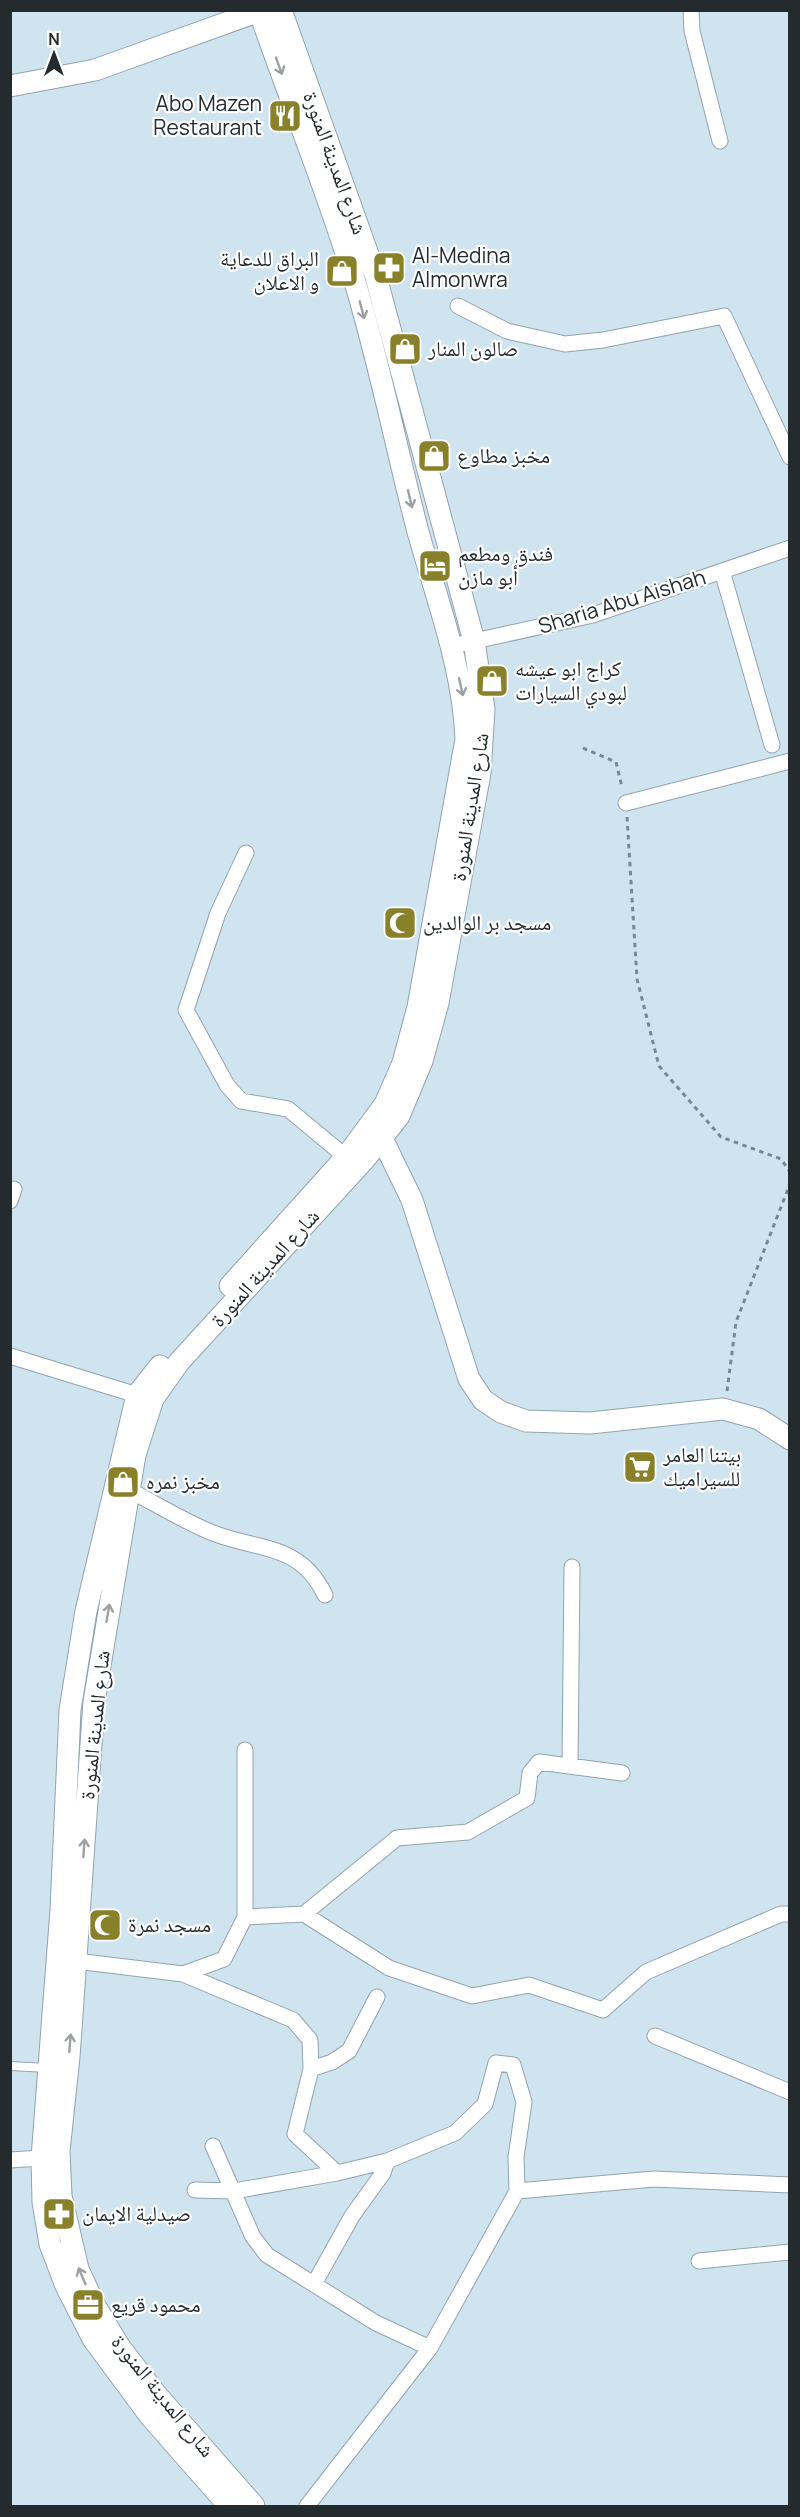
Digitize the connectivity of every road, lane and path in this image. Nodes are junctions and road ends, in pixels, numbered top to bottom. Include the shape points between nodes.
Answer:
1 (281, 10) edge
2 (692, 10) edge
3 (260, 11) edge
4 (10, 86) edge
5 (720, 141) dead end
6 (458, 306) dead end
7 (789, 457) edge
8 (789, 548) edge
9 (722, 571) junction
10 (474, 641) junction
11 (452, 646) junction
12 (772, 745) dead end
13 (583, 748) dead end
14 (789, 761) edge
15 (626, 803) junction
16 (246, 853) dead end
17 (377, 1128) junction
18 (346, 1157) junction
19 (789, 1172) edge
20 (789, 1184) edge
21 (10, 1356) edge
22 (137, 1395) junction
23 (723, 1409) junction
24 (789, 1439) edge
25 (131, 1491) junction
26 (572, 1567) dead end
27 (325, 1595) dead end
28 (245, 1750) dead end
29 (570, 1766) junction
30 (622, 1773) dead end
31 (304, 1914) junction
32 (789, 1914) edge
33 (245, 1917) junction
34 (76, 1961) junction
35 (183, 1974) junction
36 (377, 1996) dead end
37 (655, 2036) dead end
38 (10, 2066) edge
39 (58, 2069) junction
40 (311, 2069) junction
41 (789, 2092) edge
42 (213, 2146) dead end
43 (42, 2158) junction
44 (10, 2160) edge
45 (387, 2161) junction
46 (338, 2173) junction
47 (789, 2185) edge
48 (195, 2190) dead end
49 (234, 2191) junction
50 (517, 2191) junction
51 (789, 2252) edge
52 (699, 2261) dead end
53 (314, 2284) junction
54 (430, 2348) junction
55 (228, 2506) edge
56 (254, 2506) edge
57 (307, 2506) edge

1 - 10 street, شارع المدينة المنورة via 376,277
2 - 5 street via 692,31
3 - 4 street via 95,70
3 -> 11 street, شارع المدينة المنورة via 352,271 417,527
6 - 7 street via 507,331 566,344 724,316
8 - 9 street, Sharia Abu Aishah
9 - 10 street, Sharia Abu Aishah via 593,615
9 - 12 street
10 - 11 street, Sharia Abu Aishah
10 - 17 street, شارع المدينة المنورة via 484,709 480,773 438,1003 422,1061 399,1116
11 -> 17 street, شارع المدينة المنورة via 464,701 466,740 459,786 418,1007 403,1063
13 - 15 path via 616,762
14 - 15 street
15 - 19 path via 637,979 659,1066 721,1137 781,1159
16 - 18 street via 218,913 186,1010 227,1085 241,1101 288,1109
17 - 18 street, شارع المدينة المنورة
17 - 23 street via 412,1200 469,1379 483,1400 526,1421 590,1422
17 - 25 street, شارع المدينة المنورة via 178,1362 153,1399 135,1455
18 - 22 street, شارع المدينة المنورة
20 - 23 path via 736,1322
21 - 22 street
22 - 39 street, شارع المدينة المنورة via 86,1611 70,1710
23 - 24 street via 759,1419
25 - 27 street via 213,1533 290,1555 316,1578
34 -> 25 street, شارع المدينة المنورة via 94,1702
26 - 29 street
28 - 33 street
29 - 30 street
29 - 31 street via 539,1762 530,1773 527,1798 468,1833 397,1838
31 - 32 street via 389,1968 472,1996 529,1986 603,2010 646,1972 781,1914
31 - 33 street
33 - 35 street via 224,1959
34 - 35 street
39 -> 34 street, شارع المدينة المنورة
35 - 40 street via 293,2020 310,2040
36 - 40 street via 349,2051
37 - 41 street
38 - 39 lane
39 - 43 street, شارع المدينة المنورة
56 -> 39 street, شارع المدينة المنورة via 119,2346 78,2269 61,2196
40 - 46 street via 295,2134
42 - 49 street
43 - 44 street
43 - 55 street, شارع المدينة المنورة via 43,2202 50,2244 93,2339 150,2416
45 - 46 street
45 - 50 street via 455,2133 485,2104 496,2063 513,2065 524,2102 516,2157
45 - 53 street
46 - 49 street
47 - 50 street via 654,2179
48 - 49 street
49 - 53 street via 259,2247
50 - 54 street
51 - 52 street
53 - 54 street via 376,2324
54 - 57 street

